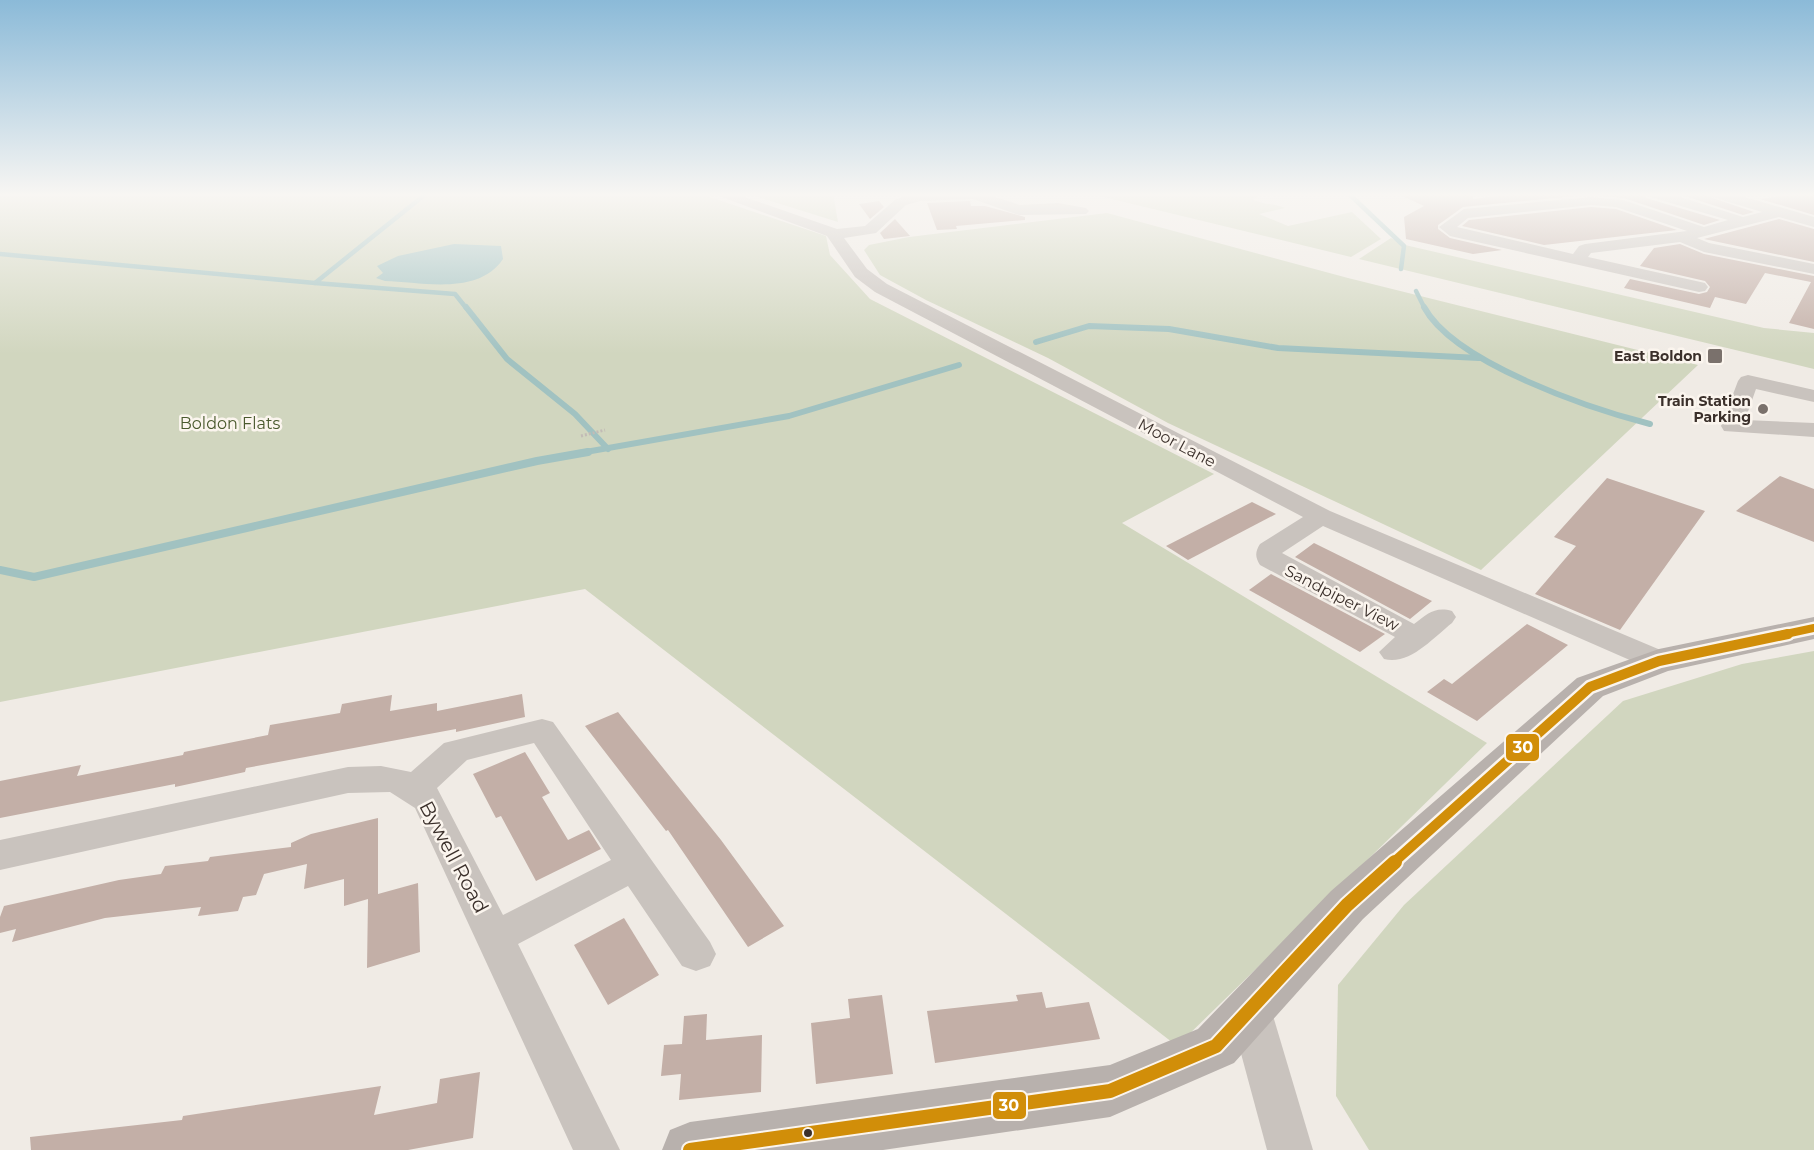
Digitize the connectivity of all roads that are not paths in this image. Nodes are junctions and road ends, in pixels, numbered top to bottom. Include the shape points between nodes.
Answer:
1 (843, 247) edge
2 (1518, 247) edge
3 (1604, 247) edge
4 (1703, 247) edge
5 (1578, 260) junction
6 (1814, 269) edge
7 (1699, 287) dead end
8 (1810, 395) edge
9 (1807, 430) edge
10 (1321, 516) junction
11 (1443, 617) dead end
12 (1814, 627) edge
13 (1659, 661) junction
14 (415, 788) junction
15 (0, 855) edge
16 (634, 865) junction
17 (496, 937) junction
18 (696, 954) dead end
19 (1250, 1009) junction
20 (597, 1150) edge
21 (690, 1150) edge
22 (1290, 1150) edge

1 - 10 street, Moor Lane via 861,273 881,288
2 - 5 street
3 - 5 street via 1585,249
4 - 6 street
5 - 7 street
8 - 9 street
8 - 9 street via 1748,381 1732,426
10 - 11 street, Sandpiper View via 1269,550 1269,559 1404,644
10 - 13 street, Moor Lane
12 - 13 main road
13 - 19 main road via 1590,687 1347,905
14 - 15 street, Bywell Road via 381,777 348,780
14 - 16 street via 456,752 542,730
14 - 17 street, Bywell Road via 428,800
16 - 17 street
16 - 18 street
17 - 20 street, Bywell Road
19 - 21 main road via 1216,1046 1110,1091
19 - 22 street

